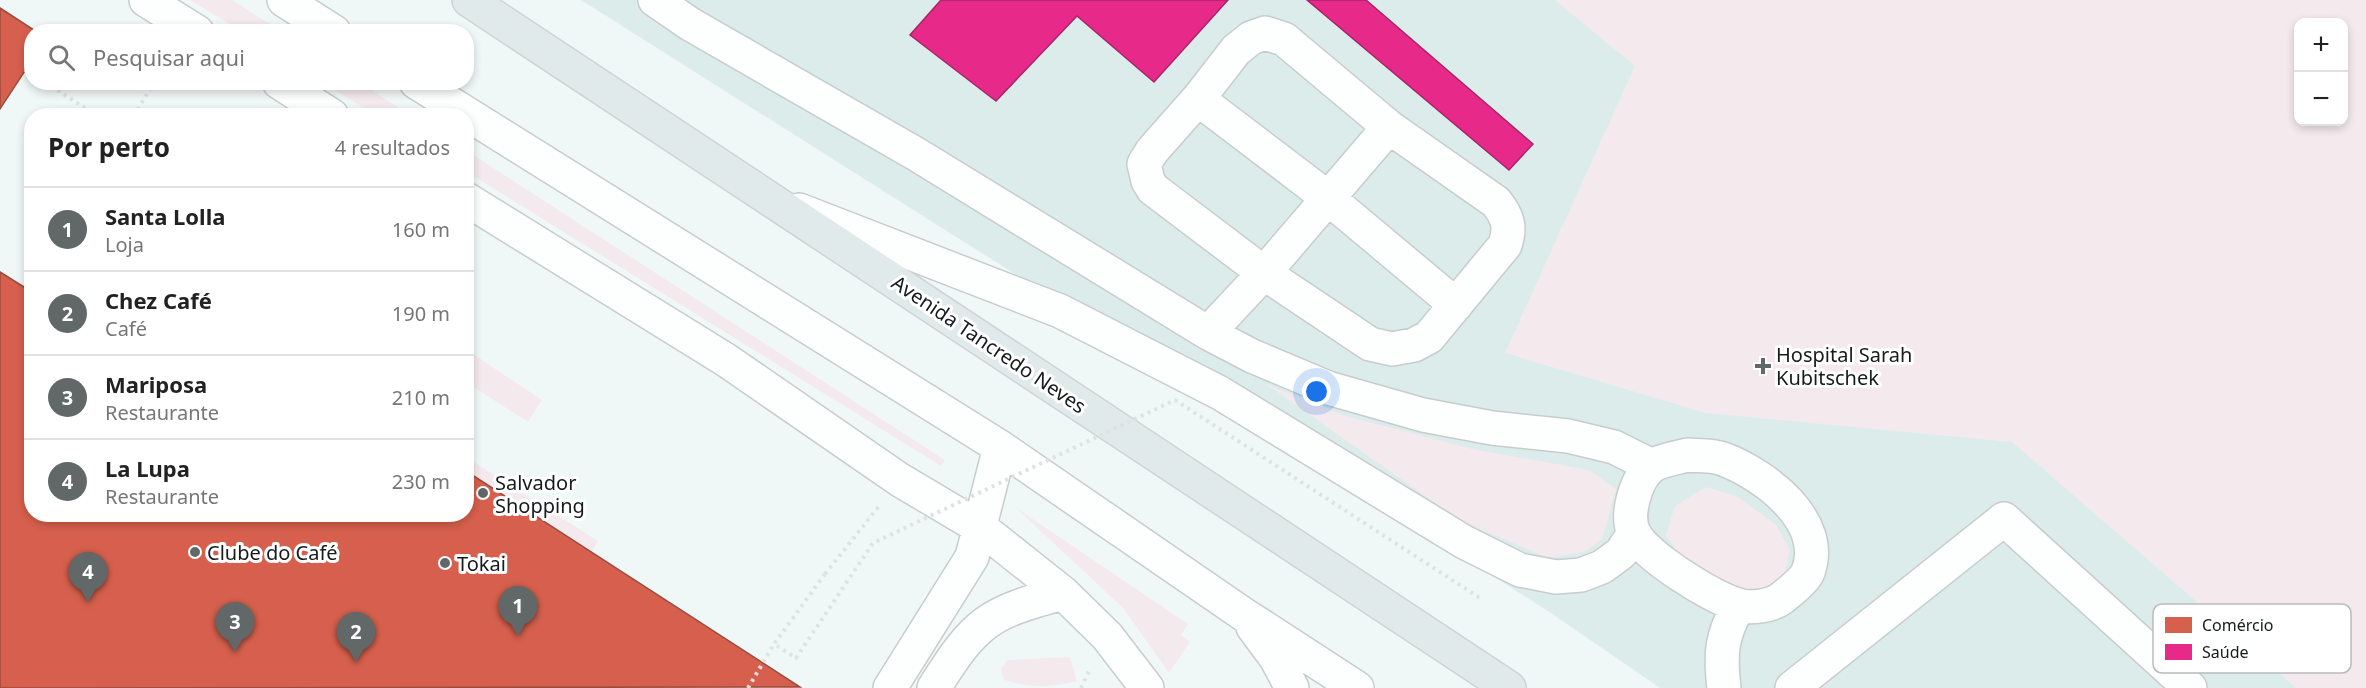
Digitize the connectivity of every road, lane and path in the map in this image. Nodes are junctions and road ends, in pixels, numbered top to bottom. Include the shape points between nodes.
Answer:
1 (146, 0) edge
2 (284, 0) edge
3 (469, 0) edge
4 (655, 0) edge
5 (184, 24) edge
6 (322, 24) edge
7 (57, 90) edge
8 (149, 90) edge
9 (291, 90) edge
10 (429, 90) edge
11 (1198, 99) junction
12 (85, 108) edge
13 (139, 108) edge
14 (320, 108) edge
15 (458, 108) edge
16 (474, 118) edge
17 (1389, 127) junction
18 (1328, 198) junction
19 (771, 200) junction
20 (474, 204) edge
21 (1264, 273) junction
22 (1456, 305) junction
23 (1208, 333) junction
24 (1000, 447) junction
25 (1652, 466) junction
26 (900, 480) junction
27 (981, 528) junction
28 (1634, 533) junction
29 (1064, 593) junction
30 (1483, 600) dead end
31 (1739, 605) junction
32 (1243, 614) junction
33 (774, 644) junction
34 (2153, 654) edge
35 (2173, 673) edge
36 (748, 688) edge
37 (890, 688) edge
38 (934, 688) edge
39 (1147, 688) edge
40 (1292, 688) edge
41 (1357, 688) edge
42 (1509, 688) edge
43 (1724, 688) edge
44 (1792, 688) edge
45 (2190, 688) edge

1 - 5 street
2 - 6 street
3 - 19 main road, Avenida Tancredo Neves
4 - 23 street
7 - 12 path
8 - 13 path
9 - 14 street
10 - 15 street
11 - 17 street via 1236,50 1265,33 1284,39
11 - 18 street
11 - 21 street via 1144,164 1148,181 1153,189
16 - 24 street
17 - 18 street
17 - 22 street via 1496,202 1506,216 1509,231 1505,245
18 - 21 street
18 - 22 street
19 - 28 street via 1060,311 1220,393 1464,542 1520,570 1556,577 1581,575 1622,553
19 - 42 main road, Avenida Tancredo Neves
20 - 26 street via 726,360
21 - 22 street via 1370,344 1392,349 1429,337
21 - 23 street
23 - 25 street via 1328,388 1423,415 1577,438 1614,447
24 - 27 street
24 - 32 street
25 - 28 street via 1640,481 1631,503
25 - 31 street via 1687,454 1722,458 1763,481 1791,503 1804,524 1811,548 1807,574 1780,600 1756,606
26 - 27 street
26 - 33 path, bridge
27 - 29 street
27 - 37 street via 972,557
28 - 31 street via 1664,564
29 - 38 street via 1013,606 980,625
29 - 39 street via 1107,636
30 - 33 path, bridge via 1175,400 873,543 796,658
31 - 43 street via 1720,653
32 - 40 street via 1276,658
32 - 41 street
33 - 36 path
34 - 44 street via 2004,519
35 - 45 street

